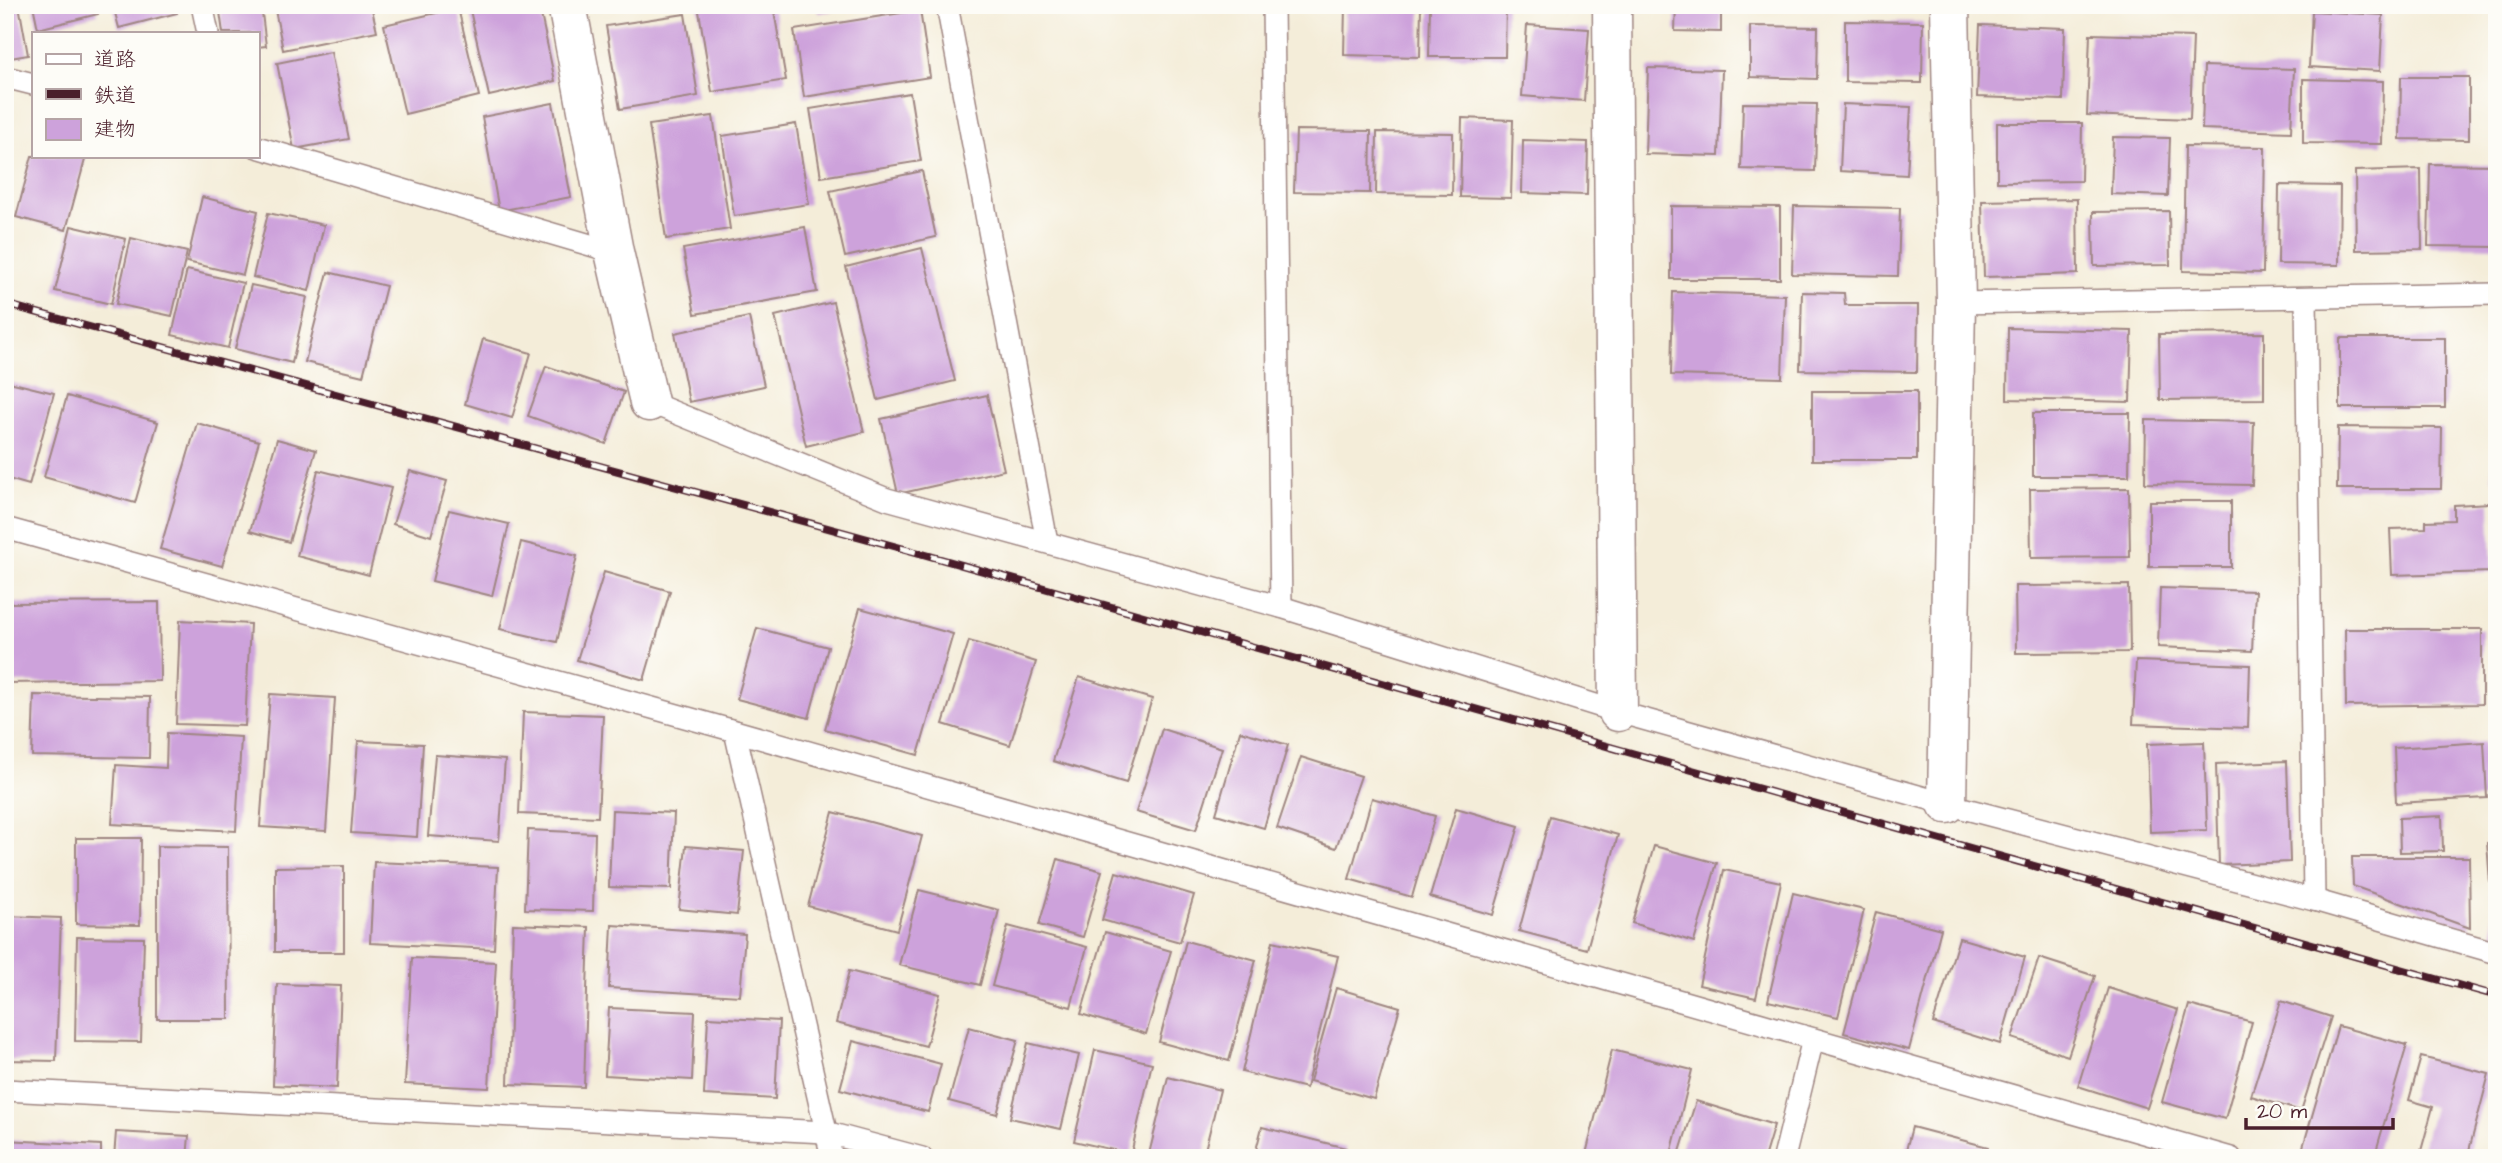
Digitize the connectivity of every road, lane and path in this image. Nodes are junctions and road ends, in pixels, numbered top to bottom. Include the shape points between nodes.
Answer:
1 (202, 5) edge
2 (567, 5) edge
3 (947, 5) edge
4 (1273, 5) edge
5 (1612, 5) edge
6 (1950, 5) edge
7 (208, 32) edge
8 (5, 77) edge
9 (32, 84) edge
10 (259, 148) edge
11 (614, 252) junction
12 (2497, 294) edge
13 (2306, 298) junction
14 (1956, 303) junction
15 (649, 402) joint
16 (5, 528) edge
17 (1046, 542) junction
18 (1281, 607) junction
19 (1618, 712) junction
20 (735, 731) junction
21 (1947, 804) junction
22 (2314, 900) junction
23 (2497, 953) edge
24 (1813, 1039) junction
25 (5, 1090) edge
26 (825, 1132) junction
27 (832, 1158) edge
28 (922, 1158) edge
29 (1784, 1158) edge
30 (2231, 1158) edge

1 - 7 lane
2 - 11 street
3 - 17 lane
4 - 18 lane
5 - 19 street
6 - 14 street
8 - 9 lane
10 - 11 lane
11 - 15 street
12 - 13 lane
13 - 14 lane
13 - 22 lane
14 - 21 street
15 - 17 lane via 887,499
16 - 20 lane
17 - 18 lane
18 - 19 lane
19 - 21 lane
20 - 24 lane
20 - 26 lane
21 - 22 lane
22 - 23 lane
24 - 29 lane
24 - 30 lane
25 - 26 lane
26 - 27 lane
26 - 28 lane

